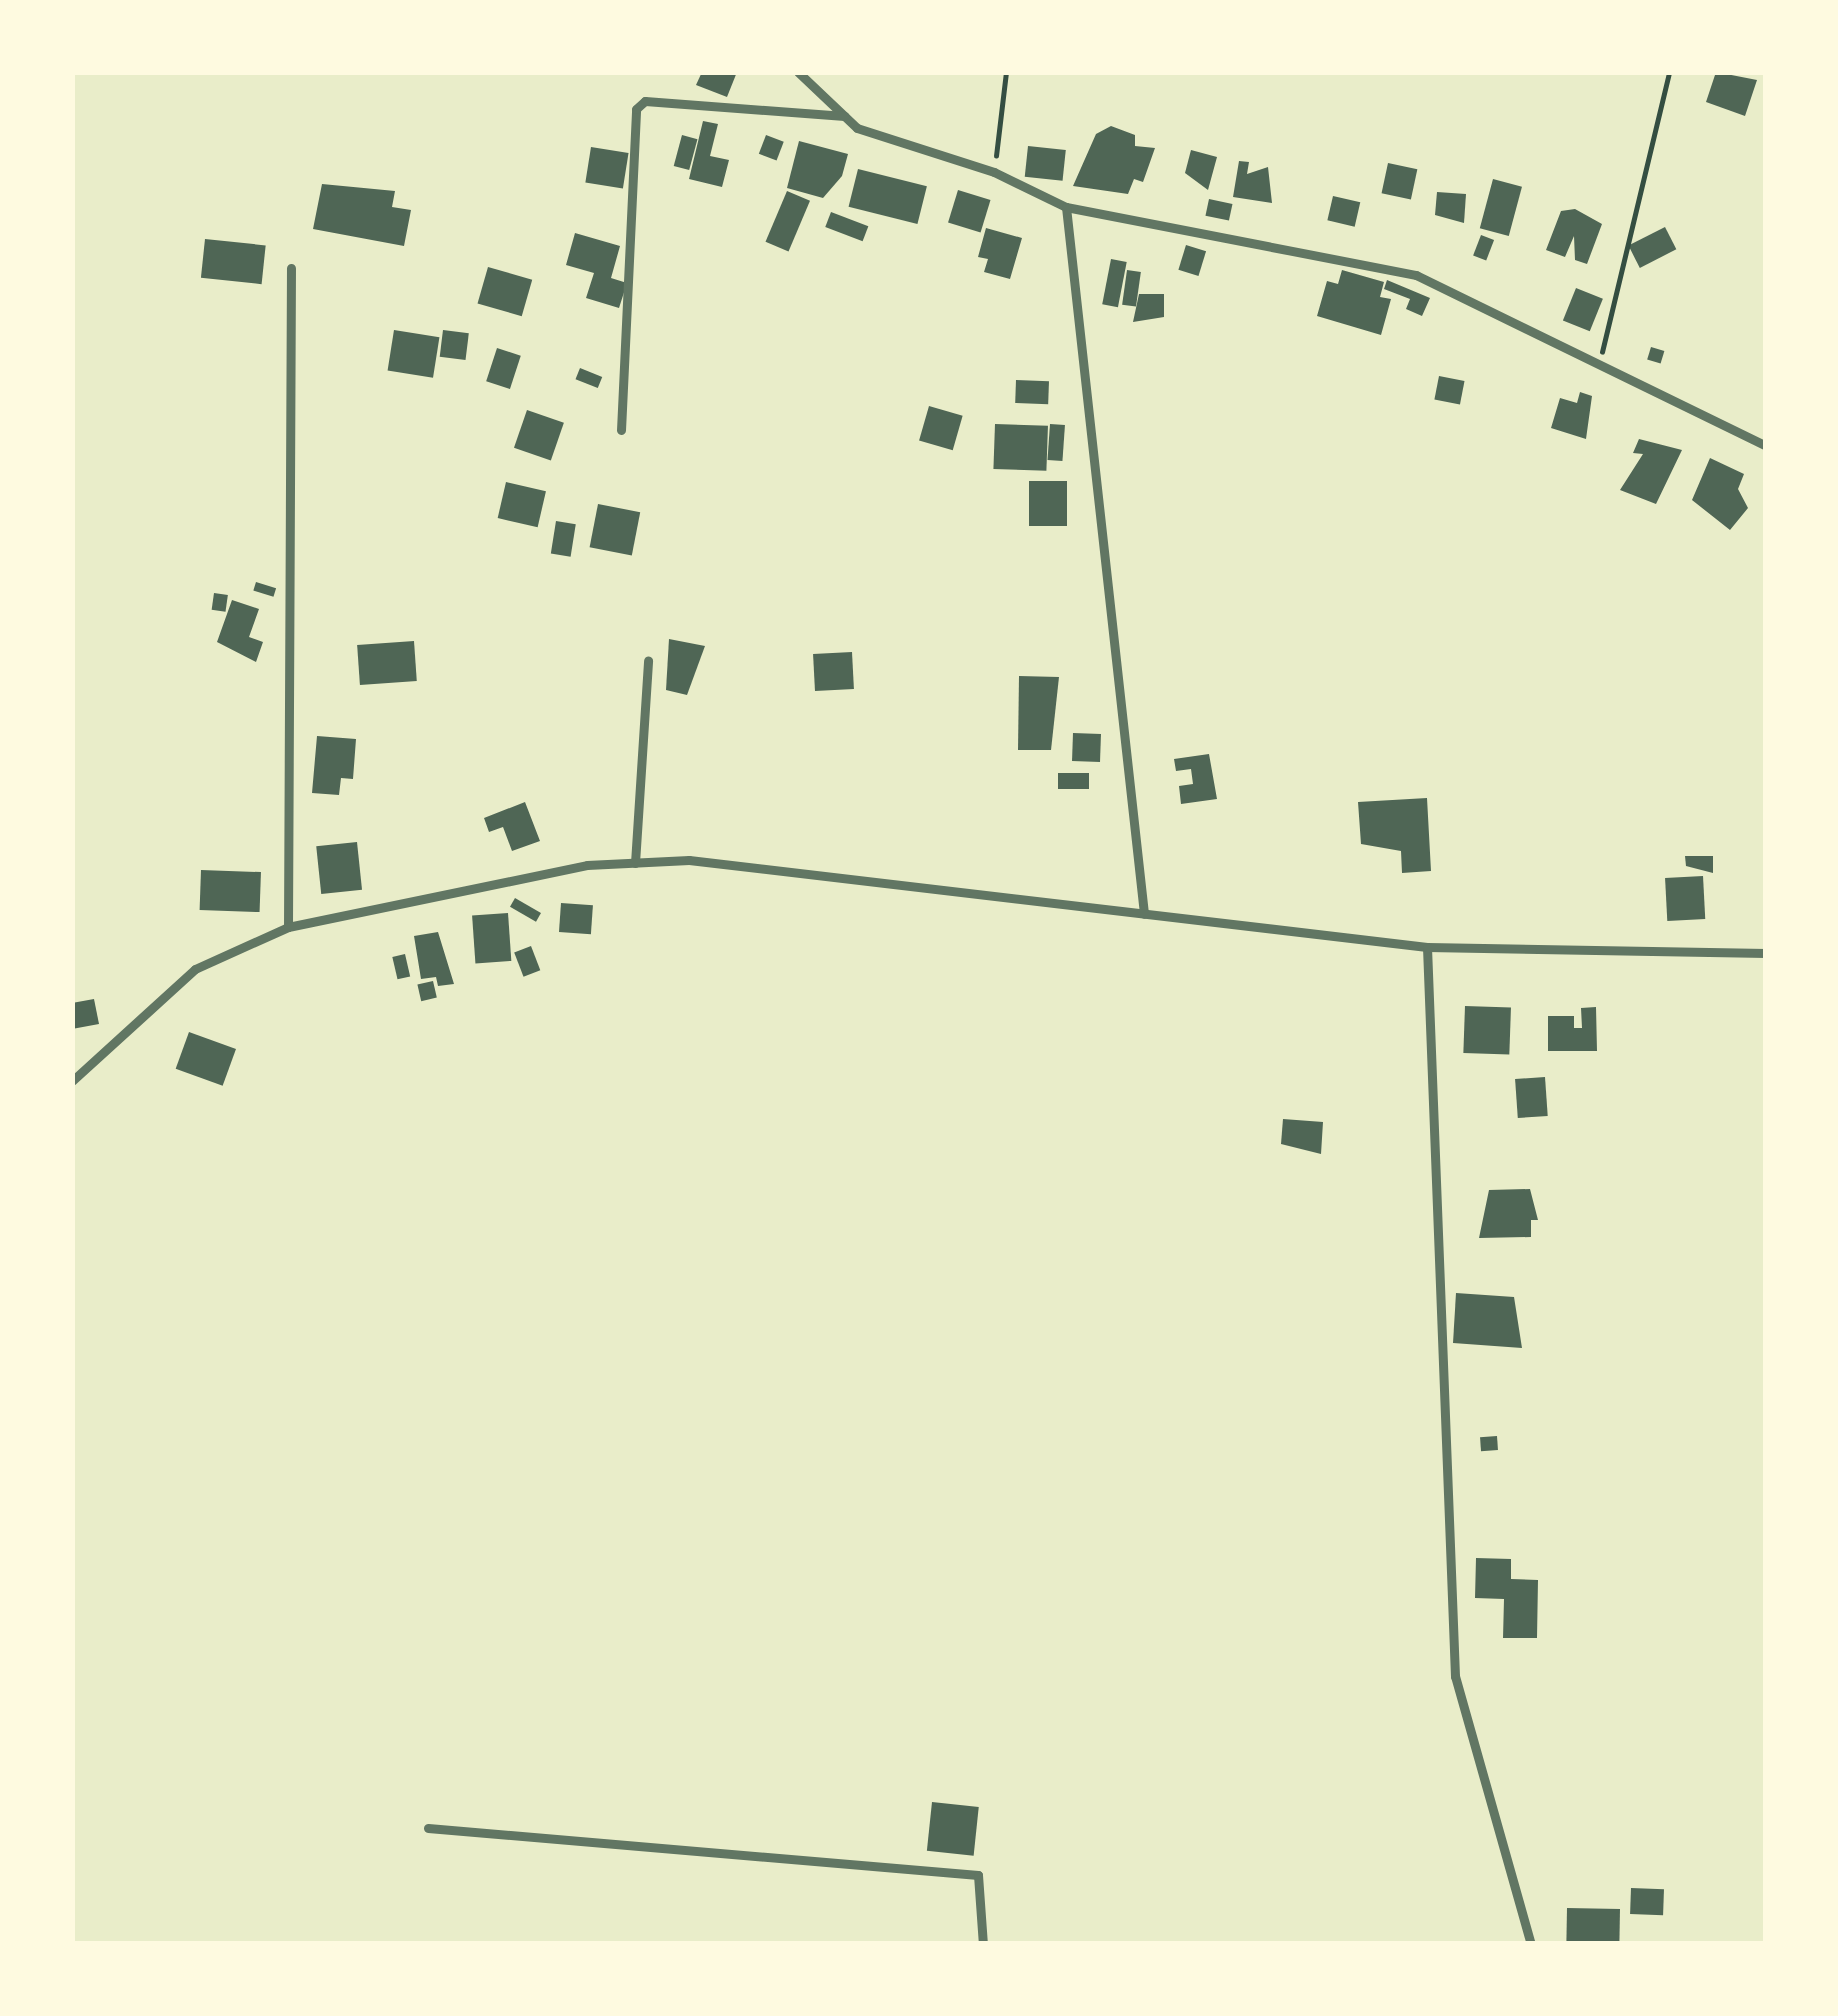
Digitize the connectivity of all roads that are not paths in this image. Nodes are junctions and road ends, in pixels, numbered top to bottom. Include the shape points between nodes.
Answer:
1 (798, 72) edge
2 (844, 116) junction
3 (1066, 207) junction
4 (291, 268) dead end
5 (621, 430) dead end
6 (1766, 446) edge
7 (648, 660) dead end
8 (635, 863) junction
9 (1144, 914) junction
10 (288, 927) junction
11 (1427, 947) junction
12 (1766, 953) edge
13 (72, 1081) edge
14 (428, 1828) dead end
15 (983, 1944) edge
16 (1531, 1944) edge

1 - 2 street
2 - 3 street via 857,128 994,172
2 - 5 street via 645,101 636,109
3 - 6 street via 1416,275
3 - 9 street
4 - 10 street
7 - 8 street
8 - 9 street via 689,860
8 - 10 street via 587,865
9 - 11 street
10 - 13 street via 195,969
11 - 12 street
11 - 16 street via 1455,1676
14 - 15 street via 978,1875

